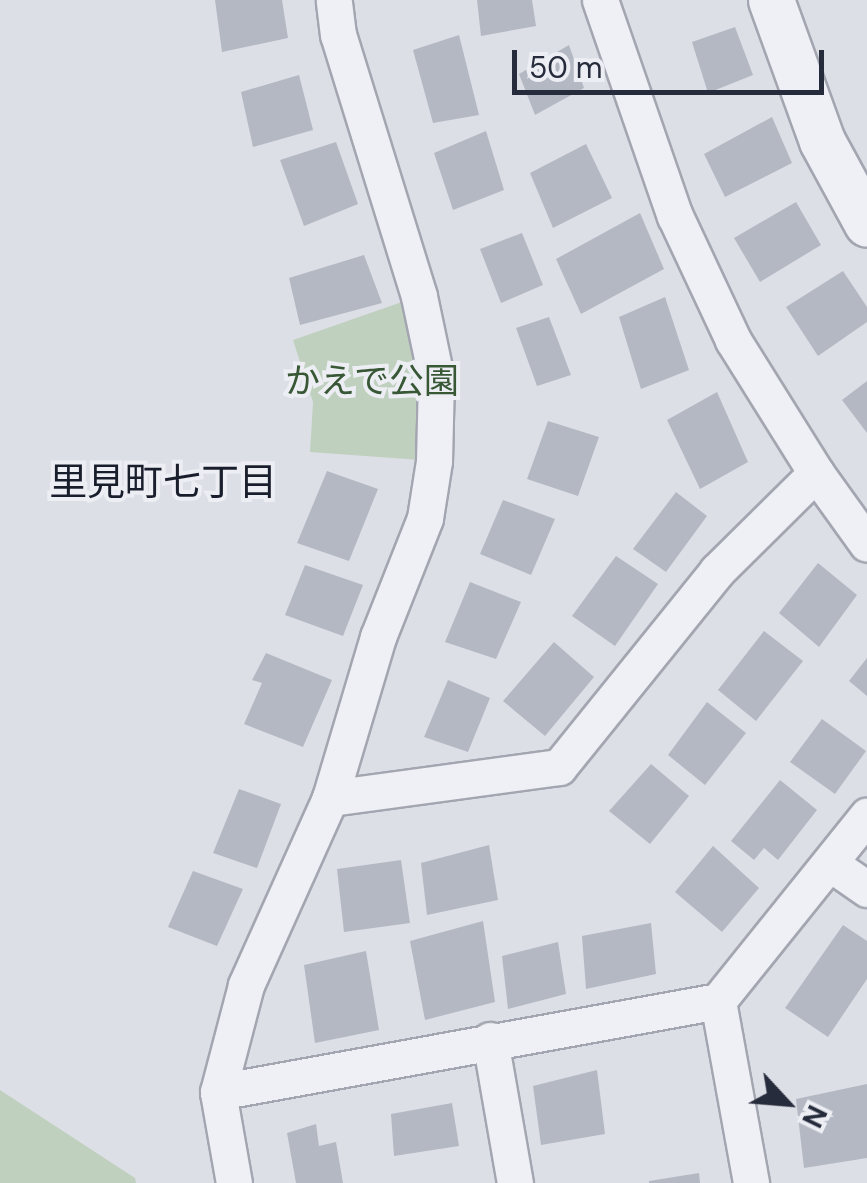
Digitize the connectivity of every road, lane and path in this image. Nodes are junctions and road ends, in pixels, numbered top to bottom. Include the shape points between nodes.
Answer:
1 (334, 0) edge
2 (600, 0) edge
3 (771, 0) edge
4 (867, 224) edge
5 (816, 473) junction
6 (867, 544) edge
7 (330, 798) junction
8 (867, 816) edge
9 (830, 864) junction
10 (867, 889) edge
11 (718, 1000) junction
12 (490, 1040) junction
13 (218, 1092) junction
14 (234, 1183) edge
15 (515, 1183) edge
16 (750, 1183) edge

1 - 7 street via 338,35 419,296 436,378 425,518 378,637
2 - 5 street via 675,216 734,340
3 - 4 street via 822,141
5 - 6 street
5 - 7 street via 717,571 560,767
7 - 13 street via 246,985
8 - 9 street
9 - 10 street
9 - 11 street
11 - 12 street
11 - 16 street
12 - 13 street
12 - 15 street
13 - 14 street

